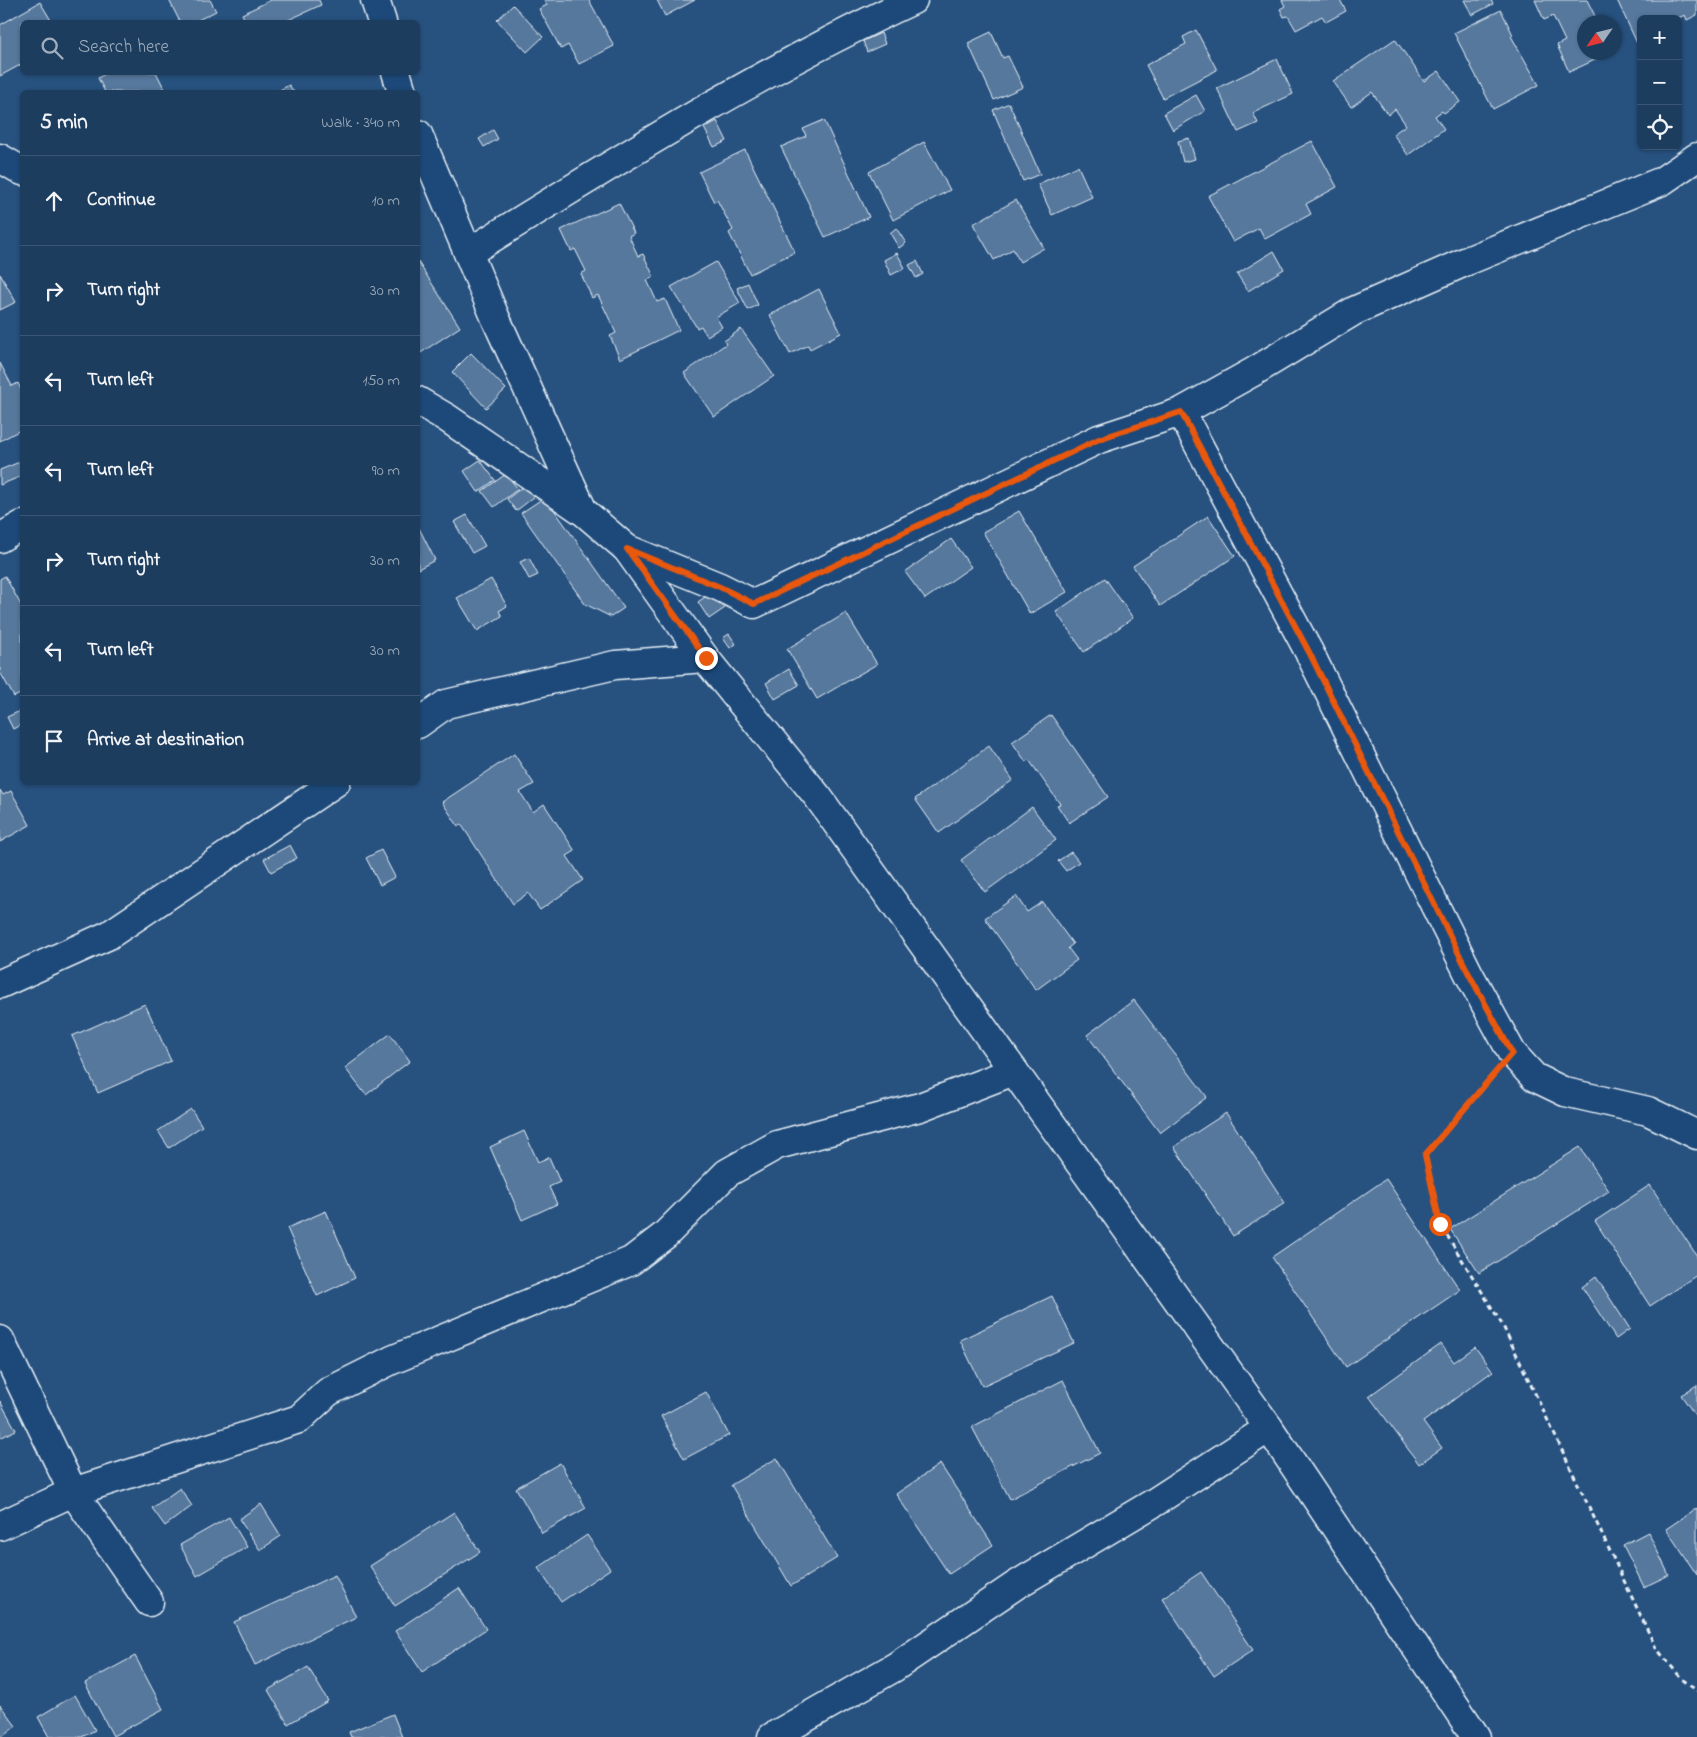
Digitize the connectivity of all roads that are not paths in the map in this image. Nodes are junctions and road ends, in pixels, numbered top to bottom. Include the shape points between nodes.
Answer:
1 (375, 0) edge
2 (913, 0) edge
3 (381, 20) edge
4 (397, 75) edge
5 (401, 90) edge
6 (420, 139) edge
7 (1697, 157) edge
8 (0, 158) edge
9 (20, 170) edge
10 (468, 253) junction
11 (420, 402) edge
12 (1181, 412) junction
13 (584, 512) junction
14 (20, 526) edge
15 (0, 538) edge
16 (627, 549) junction
17 (706, 658) junction
18 (420, 723) edge
19 (332, 785) edge
20 (0, 984) edge
21 (1014, 1071) junction
22 (1697, 1135) edge
23 (0, 1340) edge
24 (1269, 1428) junction
25 (73, 1492) junction
26 (0, 1526) edge
27 (149, 1602) dead end
28 (772, 1737) edge
29 (1476, 1737) edge

1 - 3 street
2 - 10 street via 861,24 637,148
4 - 5 street
6 - 10 street
7 - 12 street via 1662,181 1354,311
8 - 9 street
10 - 13 street
11 - 13 street
12 - 16 street via 1099,439 754,604
12 - 22 street via 1309,652 1469,974 1512,1053 1534,1077 1565,1092 1648,1111
13 - 16 street
14 - 15 street
16 - 17 street
17 - 18 street via 616,665 540,682 446,704
17 - 21 street via 818,796
19 - 20 street via 108,935
21 - 24 street
21 - 25 street via 920,1107 777,1145 727,1173 665,1235 631,1261 392,1360 328,1392 299,1419
23 - 25 street
24 - 28 street via 1155,1502 1016,1585 895,1667
24 - 29 street
25 - 26 street
25 - 27 street

